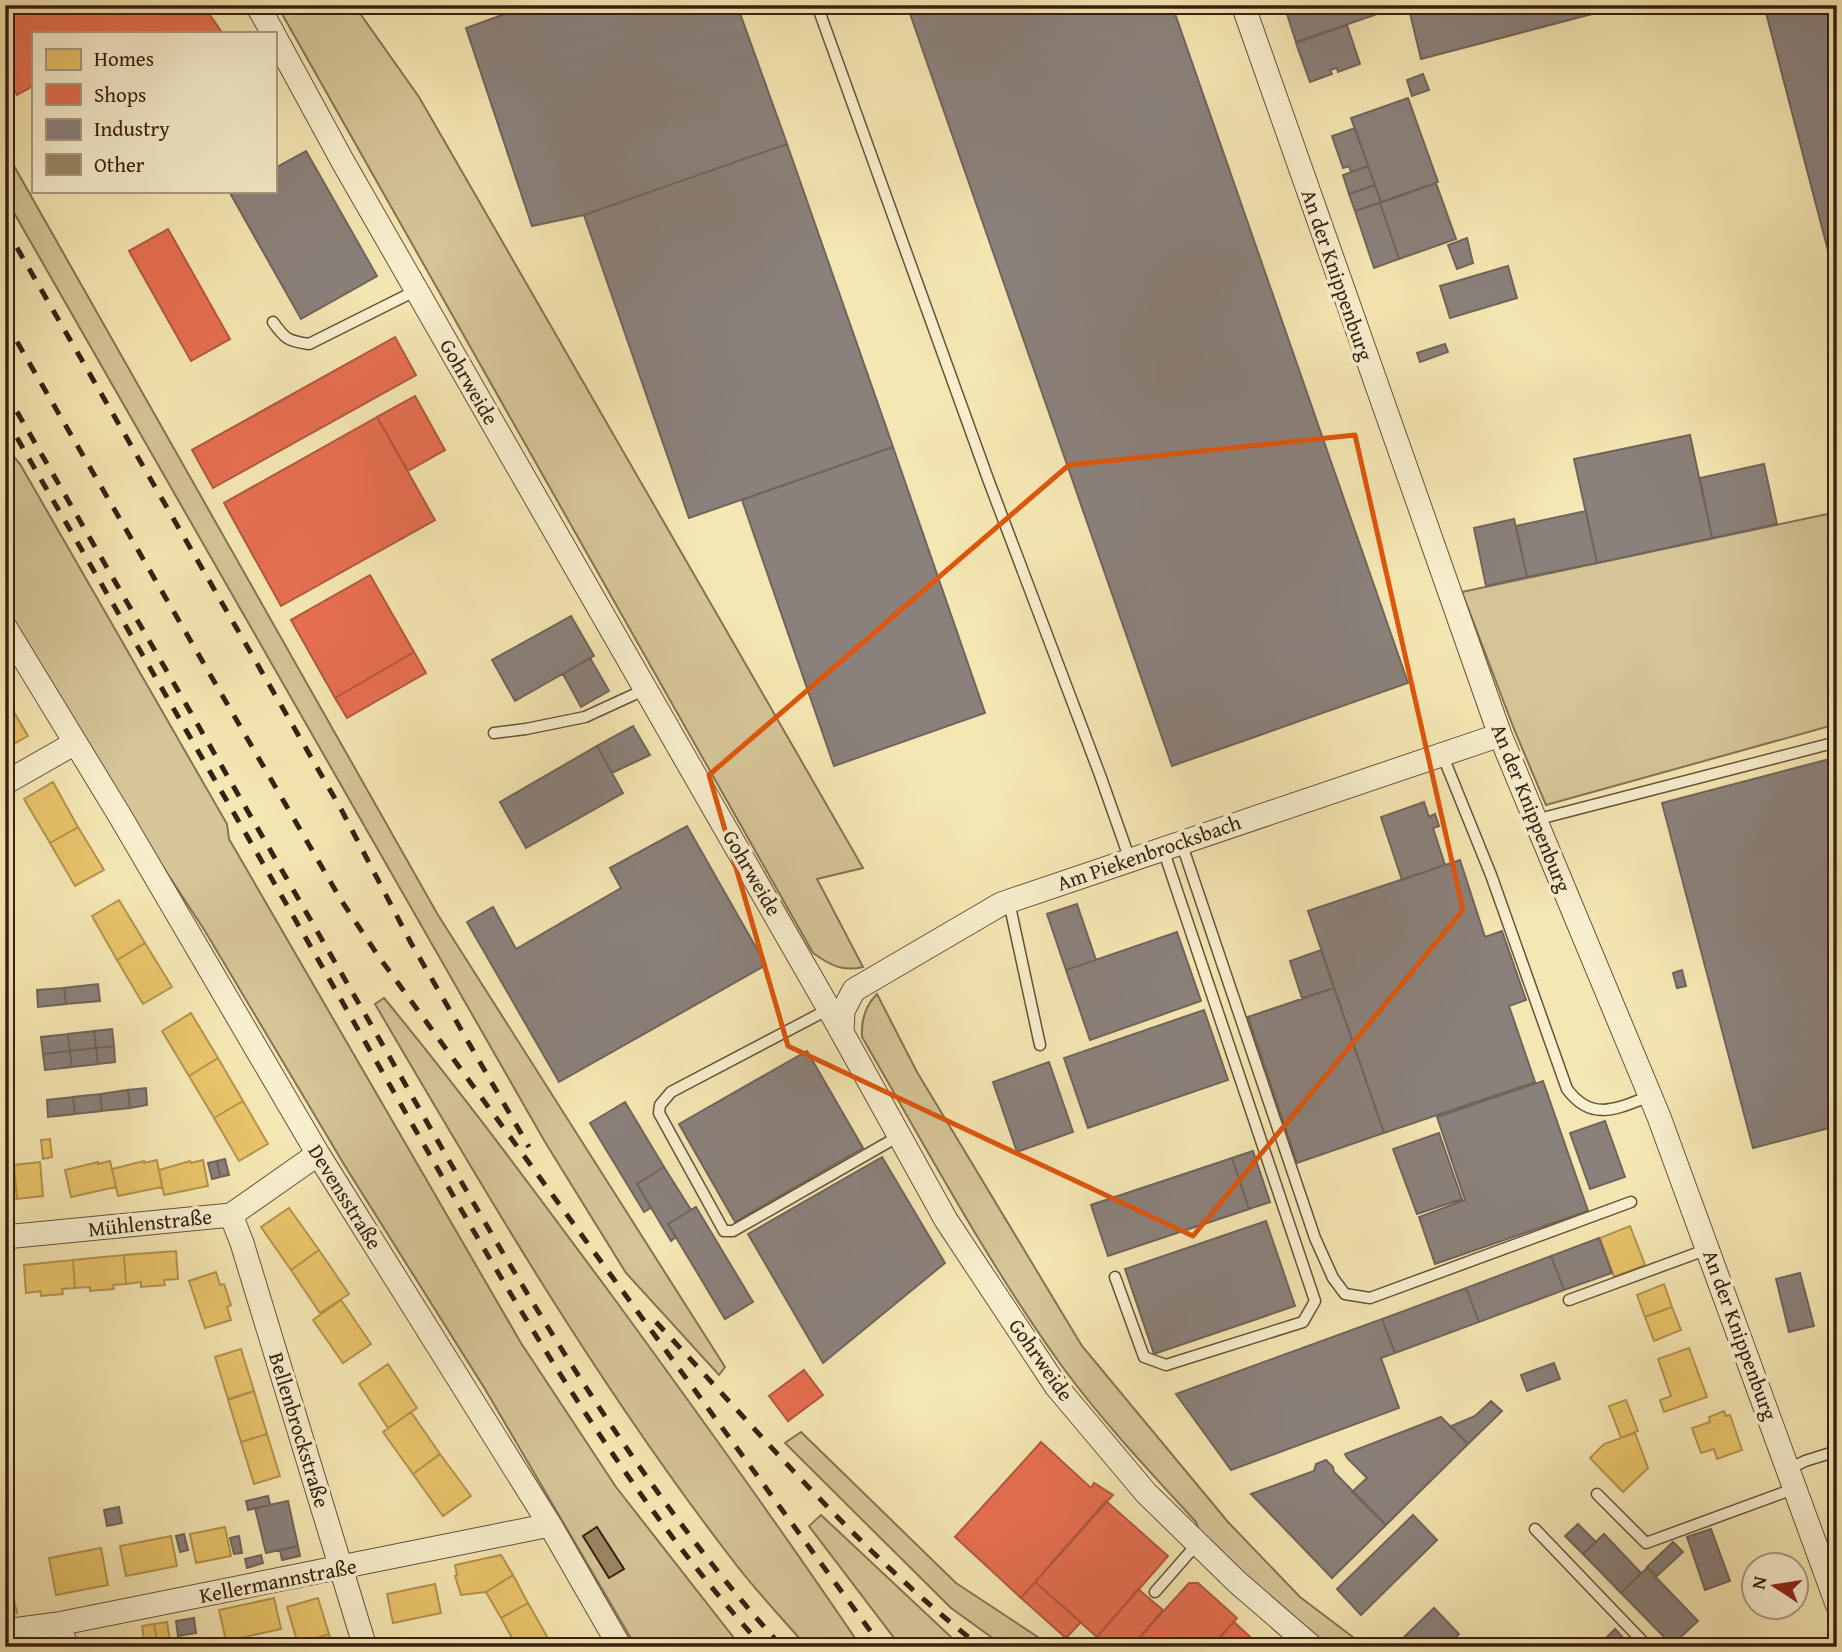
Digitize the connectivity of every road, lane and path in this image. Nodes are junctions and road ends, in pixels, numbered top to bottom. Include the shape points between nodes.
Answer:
1 (257, 5) edge
2 (817, 5) edge
3 (1243, 5) edge
4 (272, 32) edge
5 (276, 39) edge
6 (416, 290) junction
7 (273, 321) dead end
8 (5, 627) edge
9 (646, 689) junction
10 (494, 733) dead end
11 (1500, 735) junction
12 (1837, 741) edge
13 (75, 743) junction
14 (1442, 754) junction
15 (5, 783) edge
16 (1535, 820) junction
17 (1172, 845) junction
18 (1130, 860) junction
19 (1009, 901) junction
20 (830, 1009) junction
21 (842, 1032) junction
22 (1040, 1045) dead end
23 (1650, 1096) junction
24 (899, 1136) junction
25 (318, 1154) junction
26 (1631, 1202) dead end
27 (231, 1215) junction
28 (5, 1237) edge
29 (1708, 1250) junction
30 (1115, 1277) dead end
31 (1569, 1300) dead end
32 (1837, 1451) edge
33 (1793, 1478) junction
34 (1597, 1494) dead end
35 (550, 1525) junction
36 (1535, 1529) dead end
37 (1197, 1544) junction
38 (341, 1568) junction
39 (1155, 1592) dead end
40 (1837, 1604) edge
41 (58, 1624) junction
42 (5, 1632) edge
43 (67, 1647) edge
44 (365, 1647) edge
45 (620, 1647) edge
46 (1312, 1647) edge
47 (1648, 1647) edge

1 - 4 street, Gohrweide
2 - 18 lane
3 - 11 street, An der Knippenburg
5 - 6 street, Gohrweide
6 - 7 lane via 309,344 284,337
6 - 9 street, Gohrweide
8 - 13 street, Devensstraße
9 - 10 lane via 585,717
9 - 20 street, Gohrweide
11 - 14 street, Am Piekenbrocksbach
11 - 16 street, An der Knippenburg
12 - 16 lane
13 - 15 street
13 - 25 street, Devensstraße
14 - 17 street, Am Piekenbrocksbach
14 - 23 lane via 1567,1088 1586,1107 1603,1111
16 - 23 street, An der Knippenburg
17 - 18 street, Am Piekenbrocksbach
17 - 26 lane via 1315,1238 1345,1294 1370,1298
17 - 30 lane via 1315,1301 1303,1322 1166,1365 1144,1357
18 - 19 street, Am Piekenbrocksbach
19 - 21 street, Am Piekenbrocksbach via 854,990 843,1011
19 - 22 lane
20 - 21 street, Gohrweide
20 - 24 lane via 671,1092 659,1113 724,1231 733,1231
21 - 24 street, Gohrweide
23 - 29 street, An der Knippenburg
24 - 37 street, Gohrweide via 946,1220 1056,1386 1146,1493
25 - 27 street, Mühlenstraße
25 - 35 street, Devensstraße
27 - 28 street, Mühlenstraße
27 - 38 street, Bellenbrockstraße
29 - 31 lane
29 - 33 street, An der Knippenburg
32 - 33 lane via 1805,1461
33 - 34 lane via 1646,1543
33 - 40 street, An der Knippenburg
35 - 38 street, Kellermannstraße
35 - 45 street, Devensstraße
36 - 47 lane
37 - 39 lane
37 - 46 street, Gohrweide
38 - 41 street, Kellermannstraße
38 - 44 street, Bellenbrockstraße
41 - 42 street, Kellermannstraße
41 - 43 street

